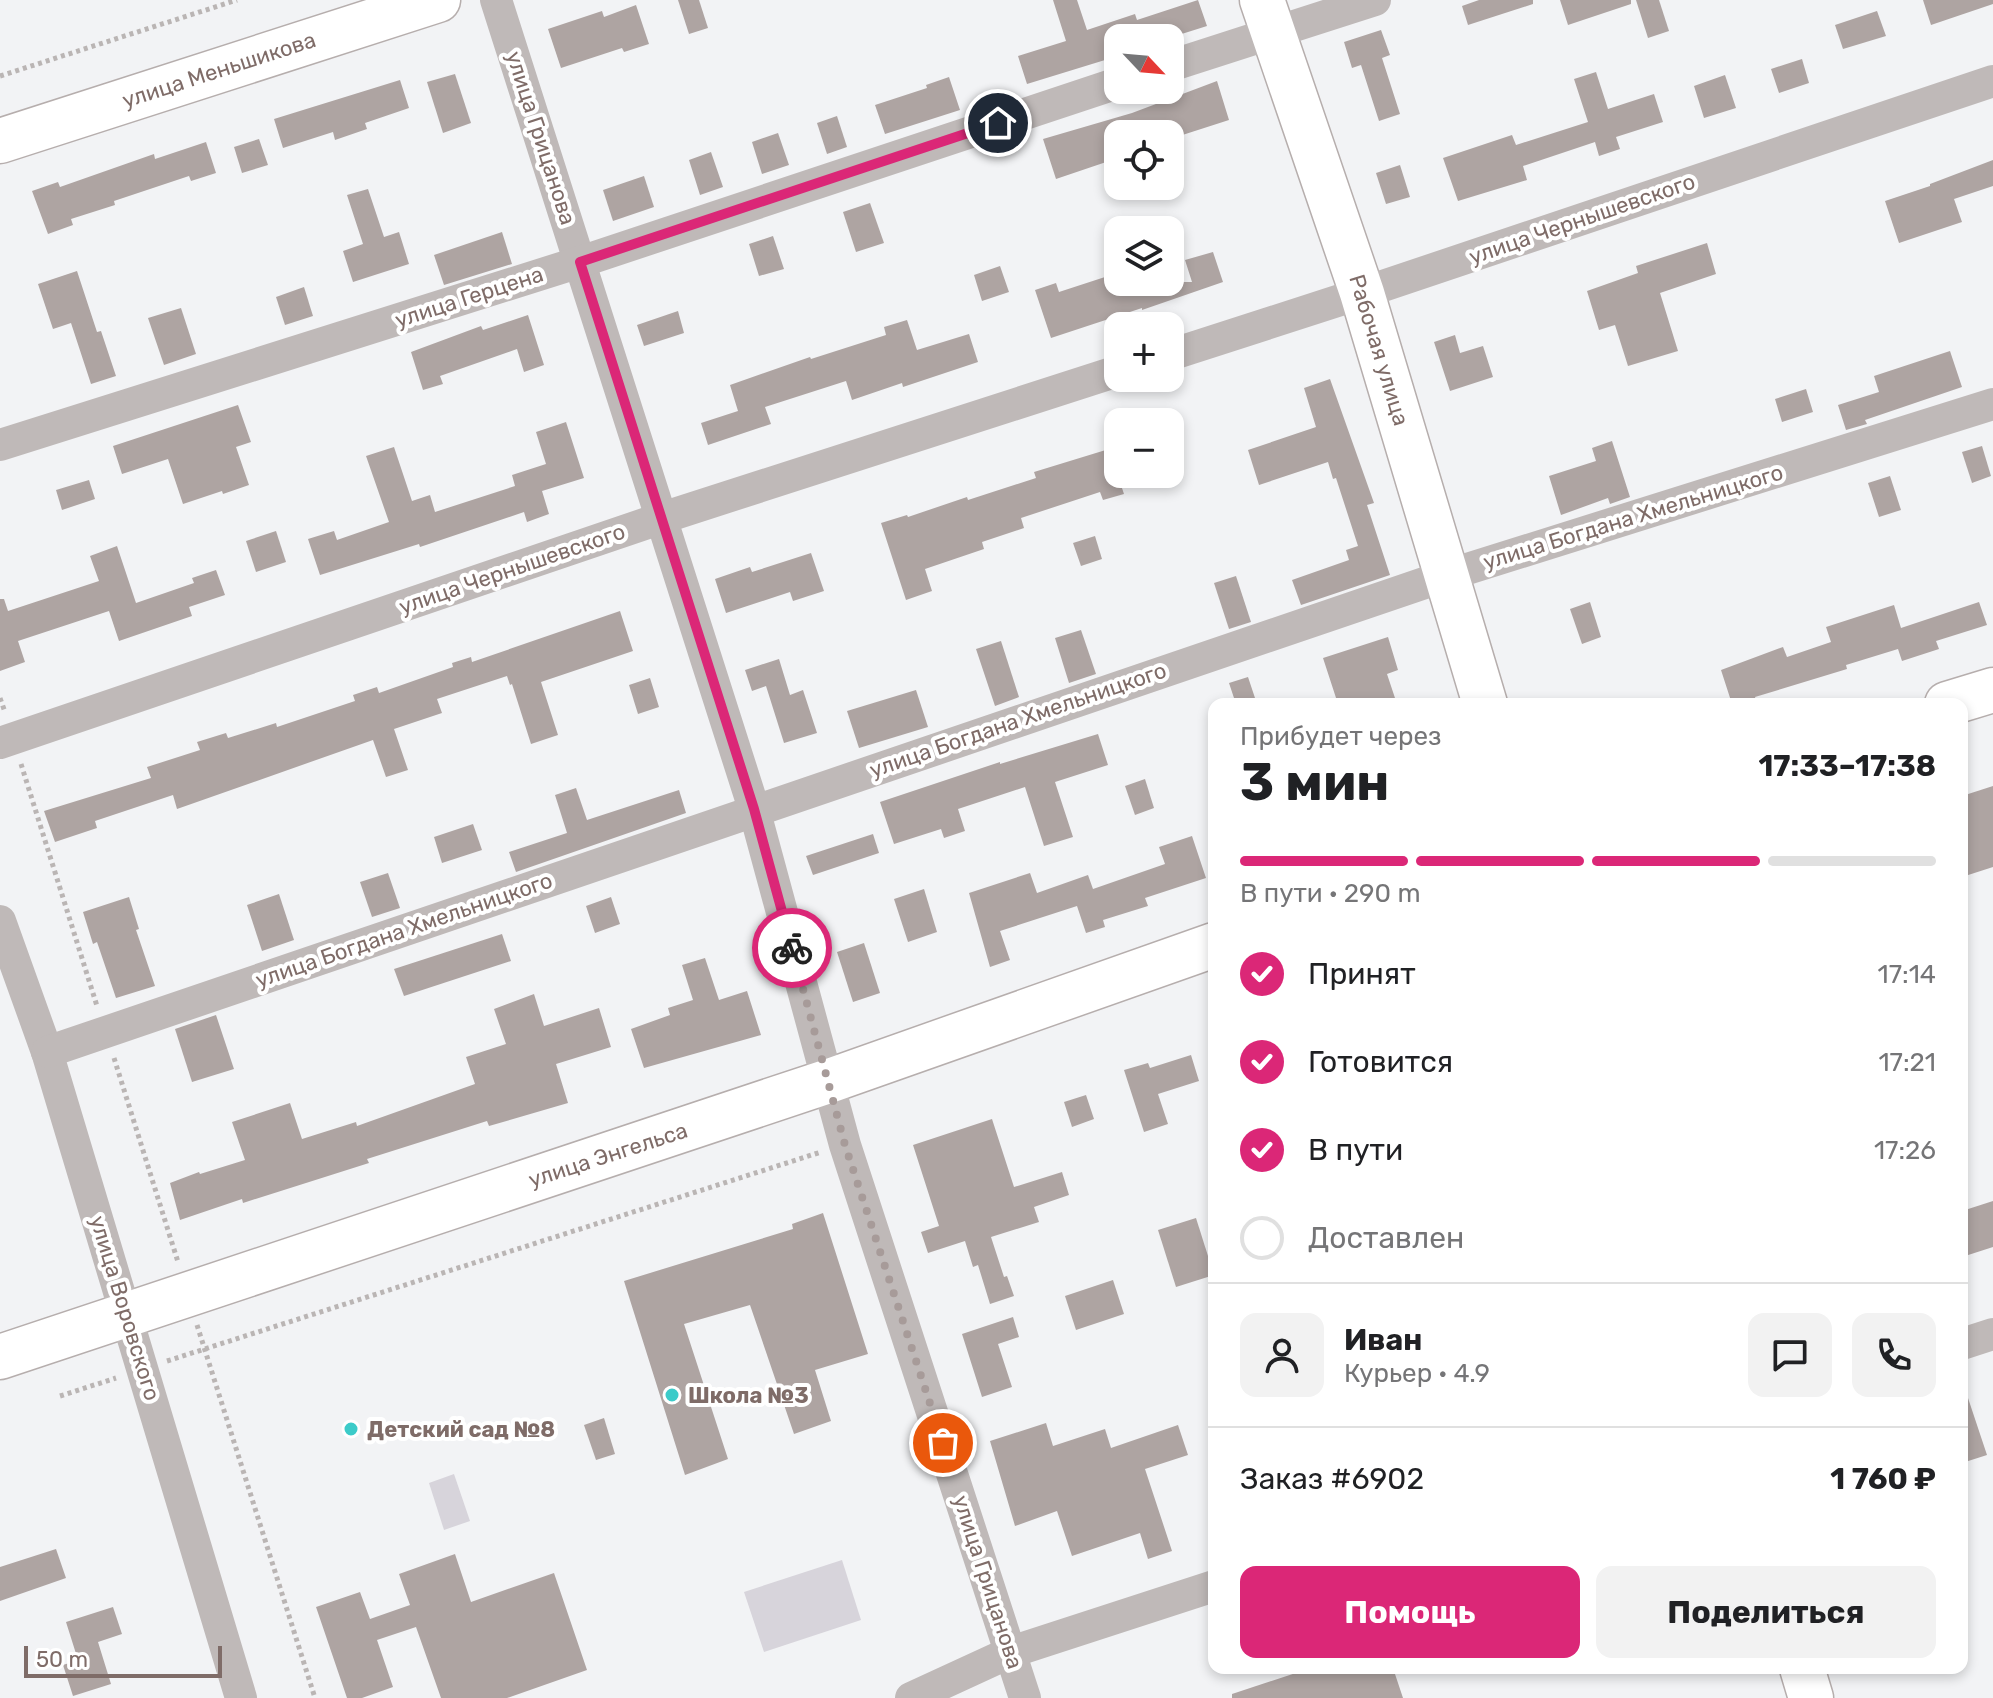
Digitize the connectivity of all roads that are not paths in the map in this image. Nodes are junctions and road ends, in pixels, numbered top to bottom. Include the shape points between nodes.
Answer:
1 (438, 0) edge
2 (496, 0) edge
3 (1375, 0) edge
4 (1267, 16) edge
5 (1184, 59) edge
6 (1993, 81) edge
7 (1104, 88) edge
8 (0, 141) edge
9 (580, 262) junction
10 (1362, 293) junction
11 (1184, 350) edge
12 (1104, 376) edge
13 (1993, 404) edge
14 (0, 445) edge
15 (662, 518) junction
16 (1448, 575) junction
17 (1993, 690) edge
18 (1483, 698) edge
19 (1967, 698) edge
20 (7, 741) edge
21 (754, 809) junction
22 (0, 921) edge
23 (1208, 947) edge
24 (47, 1052) junction
25 (829, 1081) junction
26 (128, 1316) junction
27 (1993, 1334) edge
28 (1968, 1342) edge
29 (0, 1357) edge
30 (1208, 1588) edge
31 (1011, 1652) junction
32 (1804, 1674) edge
33 (241, 1698) edge
34 (911, 1698) edge
35 (1025, 1698) edge
36 (1811, 1698) edge

1 - 8 street, улица Меньшикова
2 - 9 street, улица Грицанова
3 - 4 street
4 - 5 street
4 - 10 street, Рабочая улица
6 - 10 street, улица Чернышевского
7 - 9 street, улица Герцена
9 - 14 street, улица Герцена
9 - 15 street, улица Грицанова
10 - 11 street, улица Чернышевского
10 - 16 street, Рабочая улица
12 - 15 street, улица Чернышевского
13 - 16 street, улица Богдана Хмельницкого
15 - 20 street, улица Чернышевского
15 - 21 street, улица Грицанова
16 - 18 street, Рабочая улица
16 - 21 street, улица Богдана Хмельницкого
17 - 19 street
21 - 24 street, улица Богдана Хмельницкого
21 - 25 street, улица Грицанова
22 - 24 street, улица Воровского
23 - 25 street, улица Энгельса
24 - 26 street, улица Воровского
25 - 26 street, улица Энгельса
25 - 31 street, улица Грицанова via 845,1145
26 - 29 street, улица Энгельса
26 - 33 street, улица Воровского
27 - 28 street
30 - 31 street
31 - 34 street
31 - 35 street, улица Грицанова
32 - 36 street

